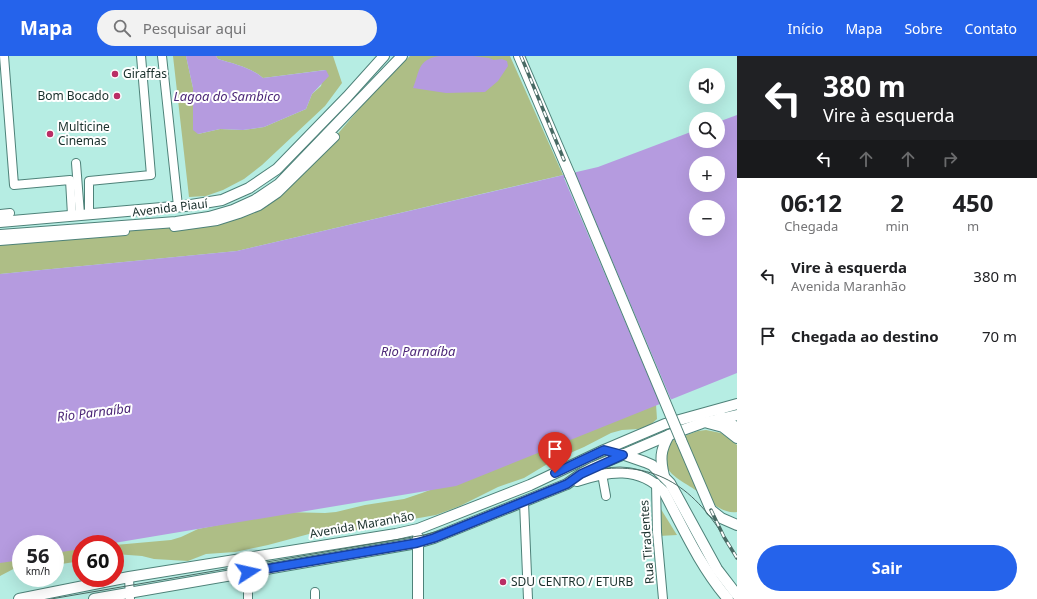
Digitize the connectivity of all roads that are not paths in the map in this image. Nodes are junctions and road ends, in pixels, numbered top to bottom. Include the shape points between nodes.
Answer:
1 (4, 56) edge
2 (141, 56) edge
3 (162, 56) edge
4 (384, 56) edge
5 (402, 56) edge
6 (519, 56) edge
7 (335, 137) dead end
8 (76, 163) dead end
9 (178, 206) junction
10 (10, 213) dead end
11 (0, 214) edge
12 (81, 214) junction
13 (0, 222) edge
14 (0, 235) edge
15 (0, 241) edge
16 (737, 404) edge
17 (704, 412) junction
18 (737, 415) edge
19 (724, 418) junction
20 (702, 423) junction
21 (737, 428) edge
22 (669, 435) junction
23 (737, 438) edge
24 (604, 450) junction
25 (623, 455) junction
26 (602, 474) junction
27 (664, 476) junction
28 (656, 483) junction
29 (567, 484) junction
30 (606, 496) dead end
31 (524, 502) junction
32 (724, 520) junction
33 (737, 520) edge
34 (737, 525) edge
35 (418, 529) junction
36 (417, 543) junction
37 (248, 558) junction
38 (248, 572) junction
39 (129, 576) junction
40 (734, 592) edge
41 (130, 596) edge
42 (21, 599) edge
43 (94, 599) edge
44 (248, 599) edge
45 (418, 599) edge
46 (528, 599) edge
47 (663, 599) edge

1 - 12 street via 14,185 70,180
2 - 12 street via 151,175 90,181
3 - 9 street
4 - 9 main road, Avenida Piauí via 282,164 265,178 222,200
5 - 14 main road, Avenida Piauí via 279,184 233,210 209,218 176,222
6 - 32 main road, bridge via 711,510
7 - 15 street via 278,193 258,206 217,221
8 - 12 street
9 - 12 main road, Avenida Piauí
10 - 11 street
12 - 13 main road, Avenida Piauí
16 - 17 main road, Avenida Maranhão
17 - 19 main road
17 - 24 main road, Avenida Maranhão via 665,424
18 - 19 main road
19 - 20 main road
19 - 21 main road
20 - 22 main road
20 - 23 main road via 723,427
22 - 25 main road
22 - 27 main road via 661,452
24 - 25 main road
24 - 35 main road, Avenida Maranhão via 530,485
25 - 27 main road via 652,465
25 - 29 main road via 581,474
26 - 28 main road via 634,474
26 - 29 main road
26 - 30 street
27 - 40 main road via 675,491 717,569
28 - 40 main road via 664,492 717,586
28 - 47 street, Rua Tiradentes
29 - 31 main road
31 - 36 main road
31 - 46 street
32 - 33 main road
32 - 34 main road
35 - 36 main road
35 - 37 main road, Avenida Maranhão
36 - 38 main road
36 - 45 main road
37 - 38 street
37 - 39 main road, Avenida Maranhão
38 - 41 main road
38 - 44 street
39 - 41 street
39 - 42 main road, Avenida Maranhão
41 - 43 main road

